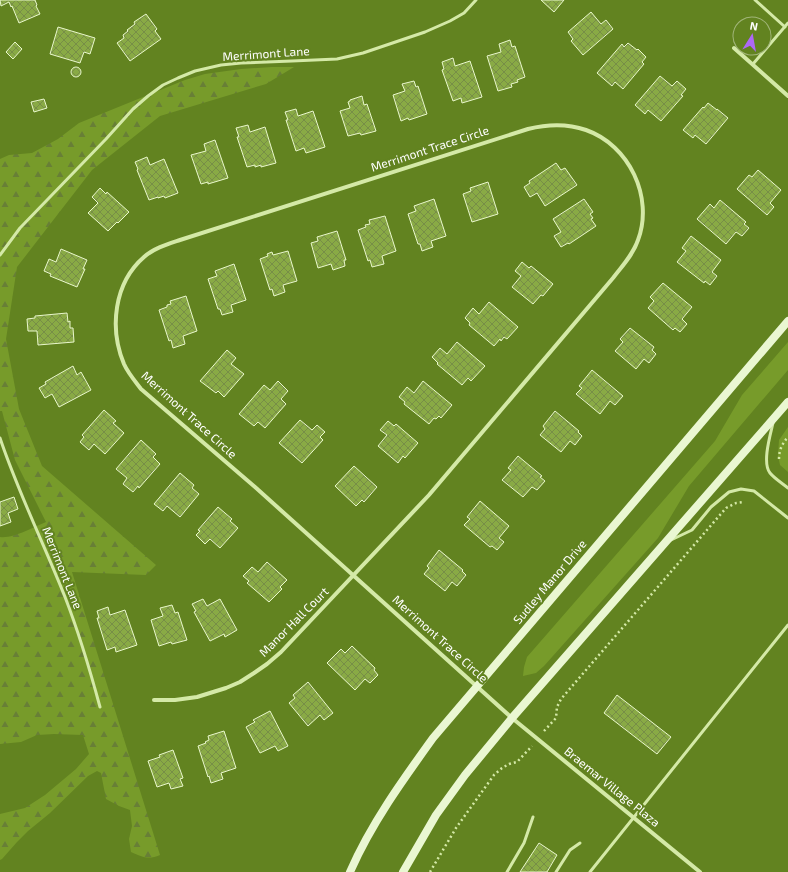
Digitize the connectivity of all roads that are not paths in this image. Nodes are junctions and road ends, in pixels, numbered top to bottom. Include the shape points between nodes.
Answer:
1 (476, 0) edge
2 (755, 0) edge
3 (788, 23) edge
4 (785, 27) junction
5 (744, 56) edge
6 (753, 64) junction
7 (788, 96) edge
8 (0, 255) edge
9 (788, 321) edge
10 (788, 402) edge
11 (774, 418) junction
12 (0, 438) edge
13 (788, 488) edge
14 (788, 518) edge
15 (664, 544) junction
16 (354, 576) junction
17 (788, 625) edge
18 (477, 686) junction
19 (154, 700) dead end
20 (100, 707) dead end
21 (512, 718) junction
22 (533, 817) dead end
23 (634, 818) junction
24 (580, 843) dead end
25 (350, 872) edge
26 (403, 872) edge
27 (507, 872) edge
28 (556, 872) edge
29 (590, 872) edge
30 (700, 872) edge

1 - 8 lane, Merrimont Lane via 464,14 450,21 363,53 337,58 221,65 195,71 168,83 133,109 20,228
2 - 4 lane
3 - 4 lane
4 - 6 lane
5 - 6 street
6 - 7 street
9 - 18 main road, Sudley Manor Drive
10 - 11 main road
11 - 13 lane via 766,463 770,473
11 - 15 main road
12 - 20 lane, Merrimont Lane via 65,597
14 - 15 lane via 754,491 741,489 729,492 692,530
15 - 21 main road
16 - 16 street, Merrimont Trace Circle via 141,389 132,378 121,356 116,335 116,316 125,281 134,268 152,251 180,240 528,129 550,124 563,125 600,136 625,159 636,177 641,193 642,225 633,252 429,496
16 - 18 street, Merrimont Trace Circle
16 - 19 street, Manor Hall Court via 280,652 240,682 197,697
17 - 23 lane
18 - 21 street, Merrimont Trace Circle
18 - 25 main road, Sudley Manor Drive via 433,738 401,783 372,829
21 - 23 street, Braemar Village Plaza
21 - 26 main road via 440,809
22 - 27 lane via 524,843
23 - 29 lane
23 - 30 street, Braemar Village Plaza
24 - 28 lane via 570,850

